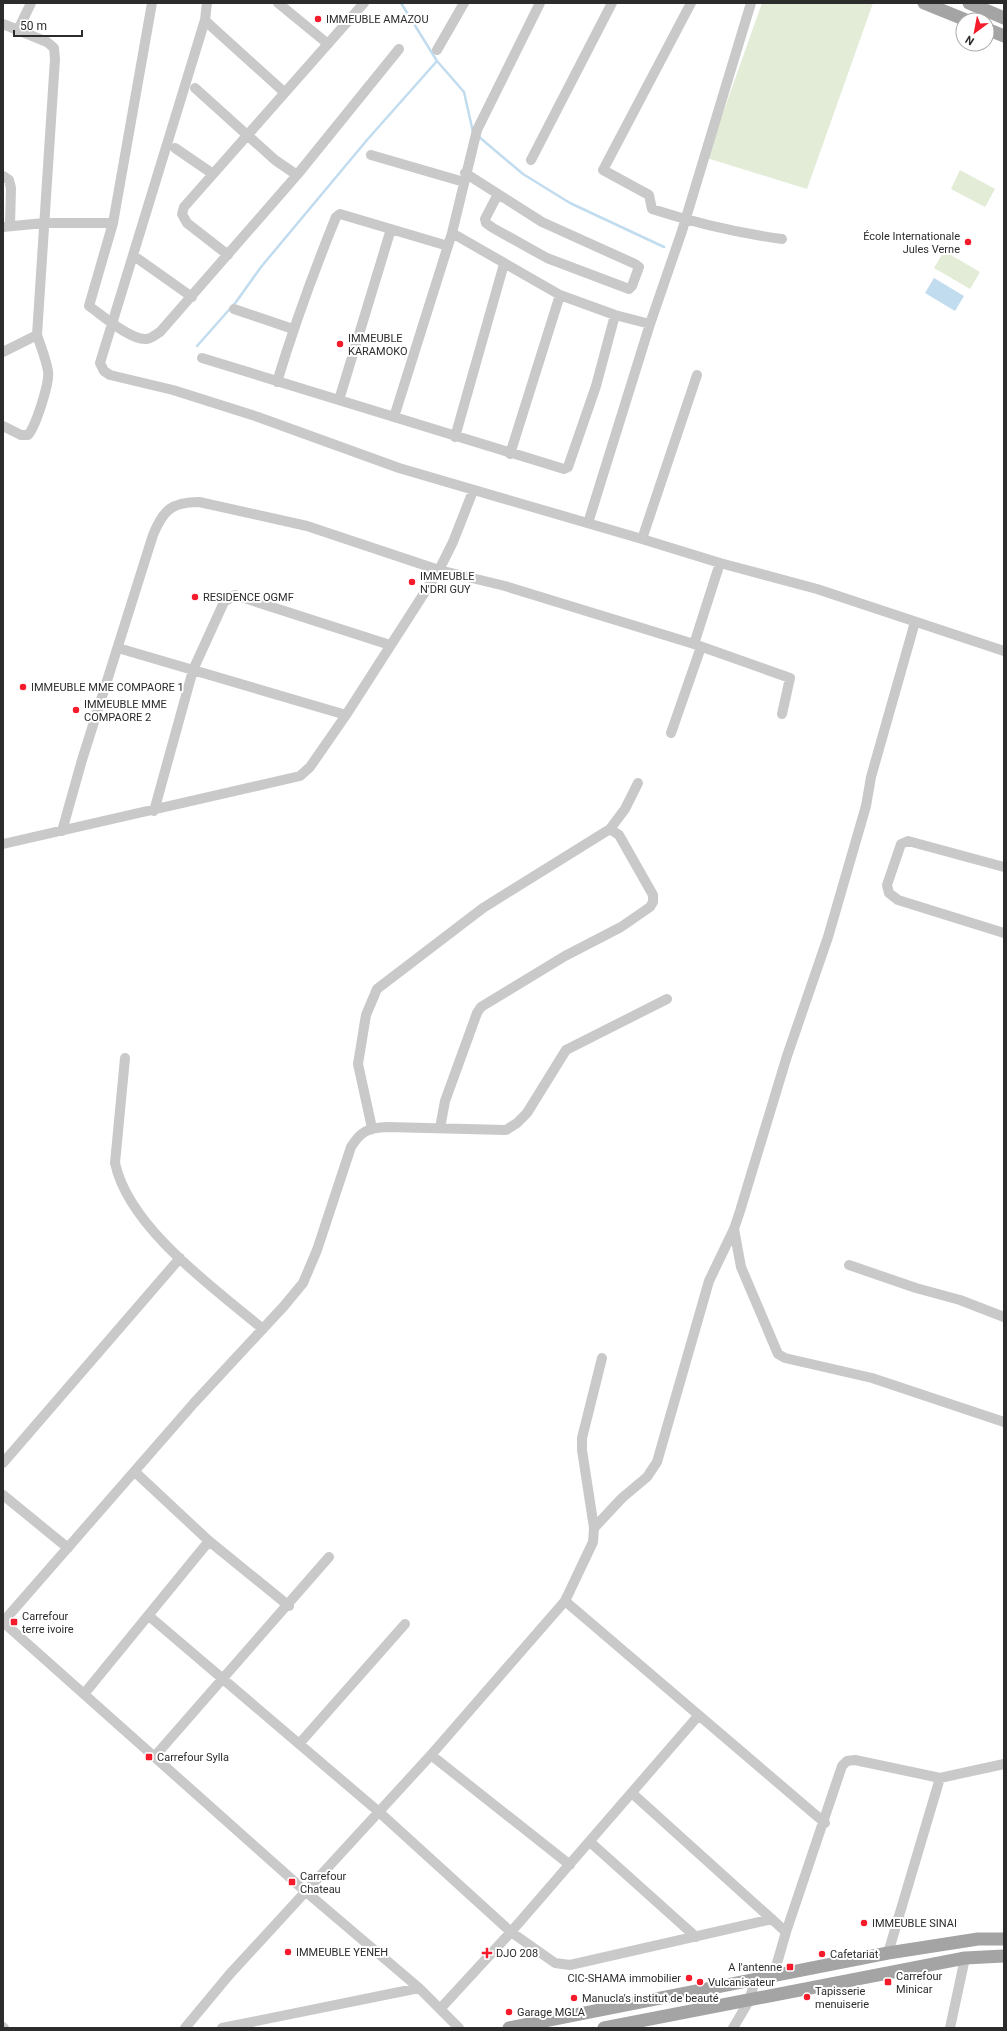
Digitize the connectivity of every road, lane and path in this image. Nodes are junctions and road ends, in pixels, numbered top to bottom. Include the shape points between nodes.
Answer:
1 (31, 3) edge
2 (152, 3) edge
3 (207, 3) edge
4 (278, 3) edge
5 (464, 3) edge
6 (540, 3) edge
7 (612, 3) edge
8 (691, 3) edge
9 (751, 3) edge
10 (924, 3) edge
11 (969, 3) edge
12 (361, 4) edge
13 (955, 16) edge
14 (1004, 18) edge
15 (205, 20) junction
16 (3, 24) edge
17 (18, 30) junction
18 (328, 44) junction
19 (399, 49) dead end
20 (437, 50) dead end
21 (195, 88) dead end
22 (284, 92) junction
23 (247, 135) junction
24 (175, 148) dead end
25 (371, 155) dead end
26 (532, 160) dead end
27 (213, 174) junction
28 (297, 175) junction
29 (3, 176) edge
30 (465, 178) junction
31 (498, 194) junction
32 (686, 220) junction
33 (44, 223) junction
34 (113, 223) junction
35 (6, 226) edge
36 (391, 229) junction
37 (452, 233) junction
38 (782, 239) dead end
39 (448, 246) junction
40 (228, 255) junction
41 (134, 256) junction
42 (504, 264) junction
43 (560, 295) junction
44 (192, 297) junction
45 (234, 309) dead end
46 (616, 315) junction
47 (111, 322) junction
48 (650, 324) junction
49 (293, 329) junction
50 (37, 335) junction
51 (3, 352) edge
52 (202, 358) dead end
53 (697, 375) dead end
54 (277, 382) junction
55 (339, 400) junction
56 (394, 417) junction
57 (3, 426) edge
58 (455, 436) junction
59 (510, 454) junction
60 (473, 490) junction
61 (588, 523) junction
62 (642, 539) junction
63 (720, 563) junction
64 (439, 570) junction
65 (915, 622) junction
66 (698, 645) junction
67 (390, 646) junction
68 (118, 648) junction
69 (1004, 651) edge
70 (193, 670) junction
71 (782, 714) dead end
72 (346, 715) junction
73 (671, 733) dead end
74 (638, 783) dead end
75 (154, 811) junction
76 (610, 830) junction
77 (62, 831) junction
78 (3, 844) edge
79 (1004, 866) edge
80 (1004, 933) edge
81 (667, 999) dead end
82 (125, 1058) dead end
83 (372, 1128) junction
84 (440, 1128) junction
85 (734, 1229) junction
86 (180, 1258) junction
87 (849, 1265) dead end
88 (1004, 1317) edge
89 (263, 1329) junction
90 (602, 1358) dead end
91 (1004, 1422) edge
92 (3, 1463) edge
93 (135, 1472) junction
94 (3, 1495) edge
95 (594, 1528) junction
96 (210, 1542) junction
97 (68, 1548) junction
98 (329, 1557) dead end
99 (565, 1601) junction
100 (289, 1606) junction
101 (149, 1616) junction
102 (3, 1622) edge
103 (405, 1624) dead end
104 (222, 1679) junction
105 (84, 1694) junction
106 (698, 1716) junction
107 (299, 1744) junction
108 (431, 1755) junction
109 (155, 1756) junction
110 (1004, 1764) edge
111 (940, 1778) junction
112 (632, 1794) junction
113 (379, 1812) junction
114 (824, 1823) junction
115 (590, 1842) junction
116 (570, 1865) junction
117 (305, 1891) junction
118 (772, 1919) junction
119 (511, 1932) junction
120 (786, 1932) junction
121 (696, 1937) junction
122 (1003, 1937) edge
123 (888, 1953) junction
124 (1004, 1956) edge
125 (965, 1958) junction
126 (773, 1977) junction
127 (755, 1980) junction
128 (419, 1988) junction
129 (749, 2001) junction
130 (440, 2009) junction
131 (185, 2028) edge
132 (222, 2028) edge
133 (459, 2028) edge
134 (509, 2028) edge
135 (604, 2028) edge
136 (733, 2028) edge
137 (950, 2028) edge

1 - 17 street
2 - 34 street
3 - 15 street
4 - 18 street
5 - 20 street
6 - 30 street via 477,130
7 - 26 street
8 - 32 street via 603,170 649,195 652,209
9 - 32 street
10 - 13 main road
11 - 14 main road
12 - 18 street
15 - 22 street
15 - 41 street via 160,161
16 - 17 street
17 - 33 street via 47,42 54,48
18 - 22 street
19 - 28 street
21 - 23 street
22 - 23 street
23 - 27 street
23 - 28 street via 275,160
24 - 27 street
25 - 30 street
27 - 40 street via 184,207 182,214 187,223
28 - 40 street
29 - 35 street via 9,180 11,188
30 - 31 street
30 - 37 street
31 - 31 street via 542,222 636,264 639,267 632,286 629,289 547,258 493,228 485,219
32 - 38 street
32 - 48 street
33 - 34 street
33 - 35 street
33 - 50 street
34 - 47 street via 89,306
36 - 39 street
36 - 49 street via 346,215 340,214 336,217
36 - 55 street
37 - 39 street
37 - 42 street
39 - 56 street
40 - 44 street
41 - 44 street
41 - 47 street
42 - 43 street
42 - 58 street
43 - 46 street
43 - 59 street
44 - 47 street via 160,332 147,339 129,334
45 - 49 street
46 - 48 street
46 - 59 street via 596,386 568,467 559,469
47 - 60 street via 100,363 104,371 110,375 173,390 399,468
48 - 61 street
49 - 54 street
50 - 51 street
50 - 57 street via 48,372 34,428 28,435 21,435
52 - 54 street
53 - 62 street
54 - 55 street
55 - 56 street
56 - 58 street
58 - 59 street
60 - 61 street
60 - 64 street
61 - 62 street
62 - 63 street
63 - 65 street
63 - 66 street
64 - 66 street via 547,598
64 - 67 street
64 - 68 street via 307,526 200,502 183,502 174,506 158,522
65 - 69 street
65 - 85 street via 828,937 787,1056
66 - 71 street via 790,678
66 - 73 street
67 - 70 street via 235,595 224,602
67 - 72 street
68 - 70 street
68 - 77 street
70 - 72 street
70 - 75 street
72 - 75 street via 310,767 300,776
74 - 76 street via 625,809
75 - 77 street
76 - 83 street via 483,908 377,989 366,1016 358,1064
76 - 84 street via 619,835 653,895 653,902 650,907 621,927 565,956 481,1007 448,1094
77 - 78 street
79 - 80 street via 908,841 902,844 887,885 889,893 898,900
81 - 84 street via 566,1050 537,1100 517,1123 506,1130
82 - 86 street via 115,1163 118,1177 148,1225
83 - 84 street
83 - 89 street via 358,1136 351,1147 317,1250 303,1283
85 - 91 street via 741,1267 778,1354 784,1358 872,1378
85 - 95 street via 709,1281 657,1462 647,1477 622,1498
86 - 89 street
86 - 92 street
87 - 88 street via 960,1300
89 - 93 street via 194,1403
90 - 95 street via 582,1438
93 - 96 street
93 - 97 street
94 - 97 street
95 - 99 street via 592,1542
96 - 100 street
96 - 101 street
97 - 102 street
98 - 100 street
99 - 106 street
99 - 108 street
100 - 104 street
101 - 104 street
101 - 105 street
102 - 105 street
103 - 107 street
104 - 107 street
104 - 109 street
105 - 109 street
106 - 112 street
106 - 114 street
107 - 113 street
108 - 113 street
108 - 116 street
109 - 117 street
110 - 111 street
111 - 114 street via 855,1760 847,1761 842,1766
111 - 123 street
112 - 115 street
112 - 118 street
113 - 117 street
113 - 119 street
114 - 120 street
115 - 116 street
115 - 121 street
116 - 119 street
117 - 128 street
117 - 131 street
118 - 120 street
118 - 121 street
119 - 121 street via 555,1962 564,1965
119 - 130 street
120 - 126 street
122 - 123 main road via 978,1938
123 - 126 main road
124 - 125 main road
125 - 129 main road
125 - 137 street
126 - 127 main road
127 - 129 street
127 - 134 main road
128 - 130 street
128 - 132 street
129 - 135 main road
129 - 136 street
130 - 133 street

